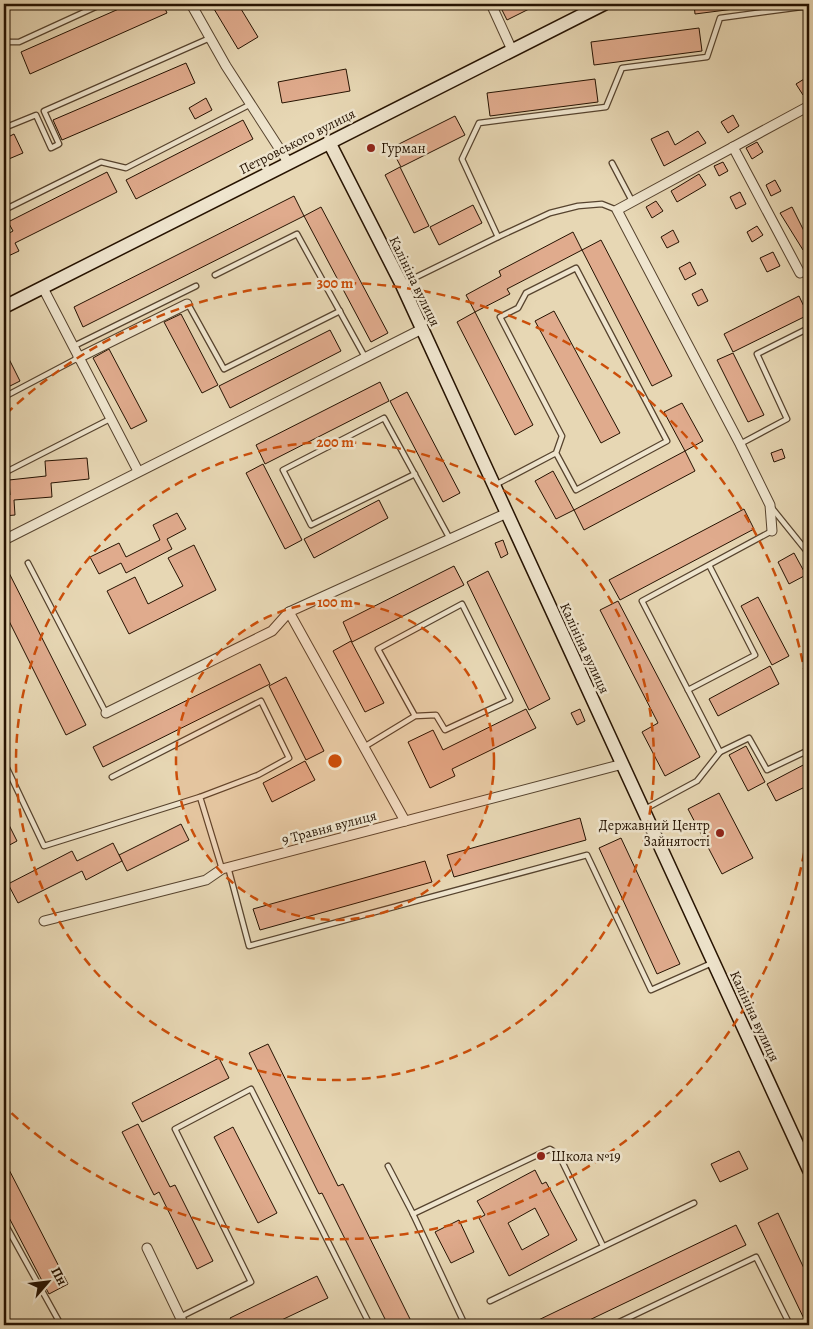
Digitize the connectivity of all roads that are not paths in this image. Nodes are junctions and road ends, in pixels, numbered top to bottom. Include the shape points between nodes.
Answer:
1 (102, 4) edge
2 (191, 4) edge
3 (491, 4) edge
4 (604, 4) edge
5 (809, 6) edge
6 (4, 33) edge
7 (210, 38) junction
8 (512, 50) junction
9 (251, 104) junction
10 (809, 106) edge
11 (4, 128) edge
12 (329, 142) junction
13 (733, 147) junction
14 (288, 162) junction
15 (612, 162) dead end
16 (632, 203) junction
17 (4, 210) edge
18 (617, 210) junction
19 (498, 237) junction
20 (800, 273) dead end
21 (215, 275) dead end
22 (402, 285) junction
23 (196, 286) dead end
24 (43, 288) junction
25 (187, 304) joint
26 (4, 307) edge
27 (340, 312) junction
28 (809, 328) edge
29 (422, 329) junction
30 (72, 347) junction
31 (365, 357) junction
32 (78, 358) junction
33 (4, 397) edge
34 (110, 419) junction
35 (740, 444) junction
36 (556, 453) junction
37 (138, 472) junction
38 (4, 473) edge
39 (414, 474) junction
40 (494, 486) junction
41 (770, 505) junction
42 (507, 513) junction
43 (772, 531) joint
44 (450, 539) junction
45 (4, 540) edge
46 (809, 554) edge
47 (28, 563) dead end
48 (709, 565) junction
49 (289, 612) junction
50 (688, 690) junction
51 (106, 713) joint
52 (414, 716) junction
53 (364, 747) junction
54 (809, 750) edge
55 (720, 752) junction
56 (4, 762) edge
57 (622, 764) junction
58 (112, 777) dead end
59 (200, 798) junction
60 (643, 810) junction
61 (405, 821) junction
62 (225, 868) junction
63 (44, 921) dead end
64 (714, 962) junction
65 (388, 1166) dead end
66 (809, 1170) edge
67 (694, 1204) dead end
68 (413, 1214) junction
69 (4, 1222) edge
70 (603, 1246) junction
71 (147, 1248) dead end
72 (490, 1301) dead end
73 (182, 1321) edge
74 (61, 1325) edge
75 (369, 1325) edge
76 (465, 1325) edge
77 (616, 1325) edge
78 (790, 1325) edge

1 - 6 lane via 19,42 8,42
2 - 7 street
3 - 8 street
4 - 8 street, Петровського вулиця
5 - 19 lane via 720,18 707,57 622,68 606,107 479,122 462,159
7 - 9 street
7 - 11 lane via 44,111 59,144 51,148 36,115
8 - 12 street, Петровського вулиця
9 - 14 street
9 - 17 lane via 126,168 101,162
10 - 13 street
12 - 14 street, Петровського вулиця
12 - 22 street, Калініна вулиця
13 - 16 street
13 - 20 street
14 - 24 street, Петровського вулиця
15 - 16 lane
16 - 18 street
18 - 19 lane via 602,204 578,206 550,213
18 - 35 street
19 - 22 lane
21 - 27 lane via 297,234
22 - 29 street, Калініна вулиця
23 - 30 lane
24 - 26 street, Петровського вулиця
24 - 30 street
25 - 27 lane via 224,369
25 - 32 street
27 - 31 lane
28 - 35 lane via 756,354 787,419
29 - 31 street
29 - 40 street, Калініна вулиця
30 - 32 street
31 - 37 street
32 - 33 lane
32 - 34 street
34 - 37 street
34 - 38 lane
35 - 41 street
36 - 36 lane via 576,490 667,440 576,268 526,293 518,308 500,317 562,436
36 - 40 lane
37 - 45 street
39 - 39 lane via 384,418 283,470 311,525
39 - 44 lane
40 - 42 street, Калініна вулиця
41 - 43 street
41 - 46 lane
42 - 44 street
42 - 57 street, Калініна вулиця
43 - 48 lane
44 - 49 street
47 - 51 lane
48 - 50 lane via 642,601
48 - 50 lane via 755,655
49 - 51 street via 272,631
49 - 53 street
50 - 55 lane
52 - 52 lane via 378,649 462,604 510,700 445,730 436,715
52 - 53 lane
53 - 61 street
54 - 55 lane via 767,770 749,738
55 - 60 lane via 697,781
56 - 59 lane via 44,846
57 - 60 street, Калініна вулиця
57 - 61 street, 9 Травня вулиця
58 - 59 lane via 262,701 290,758 258,775
59 - 62 lane
60 - 64 street, Калініна вулиця
61 - 62 street, 9 Травня вулиця
62 - 63 street, 9 Травня вулиця via 206,880
62 - 64 lane via 249,946 587,855 651,990
64 - 66 street, Калініна вулиця
65 - 68 lane
67 - 70 lane
68 - 70 lane via 550,1149 559,1155
68 - 76 lane
69 - 74 lane
70 - 72 lane
71 - 73 street
73 - 75 lane via 251,1282 175,1129 251,1089
77 - 78 lane via 756,1257

